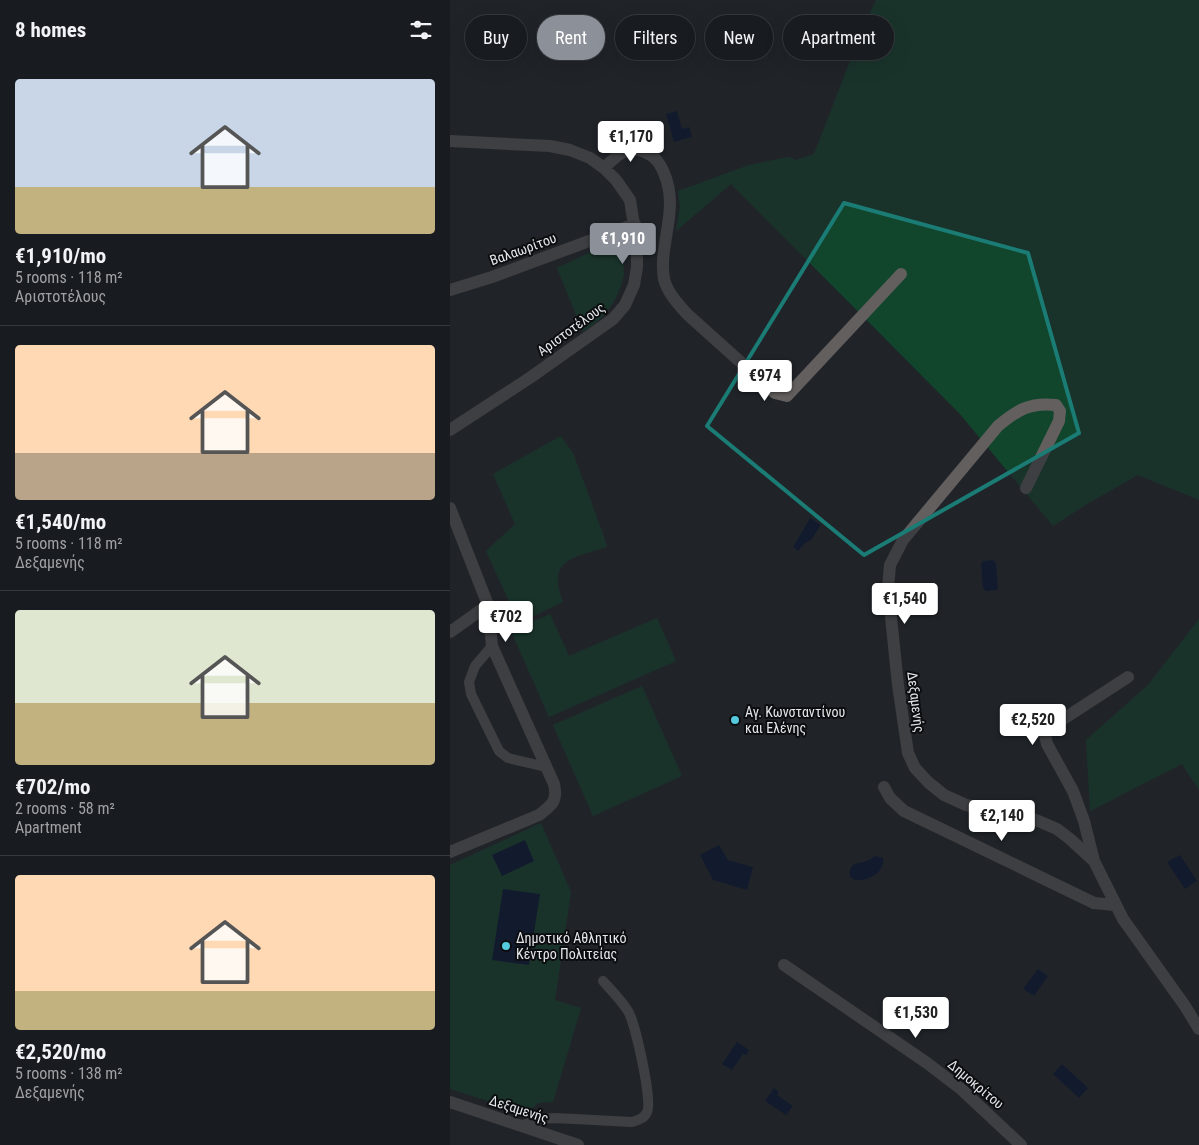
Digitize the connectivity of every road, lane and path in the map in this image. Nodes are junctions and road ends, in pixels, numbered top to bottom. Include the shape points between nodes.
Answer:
1 (450, 141) edge
2 (604, 168) junction
3 (634, 224) junction
4 (901, 274) dead end
5 (450, 290) edge
6 (450, 430) edge
7 (1026, 488) dead end
8 (450, 508) edge
9 (488, 605) junction
10 (450, 632) edge
11 (492, 646) junction
12 (1128, 676) dead end
13 (546, 767) junction
14 (884, 787) dead end
15 (450, 852) edge
16 (1094, 860) junction
17 (1115, 905) junction
18 (784, 965) dead end
19 (603, 981) dead end
20 (1199, 1029) edge
21 (450, 1102) edge
22 (520, 1126) junction
23 (578, 1145) edge
24 (1021, 1145) edge

1 - 2 street, Αριστοτέλους via 550,146 590,158
2 - 3 street, Αριστοτέλους via 630,200
2 - 4 street via 621,153 633,150 649,154 660,165 670,197 664,280 687,314 781,395 787,396
3 - 5 street, Βαλαωρίτου
3 - 6 street, Αριστοτέλους via 637,260 634,285 625,305 613,319
7 - 16 street, Δεξαμενής via 1059,421 1060,410 1056,405 1033,405 1014,413 998,426 903,540 890,565 889,596 905,739 915,768 944,795 966,805 1026,816 1043,823 1070,839
8 - 9 street
9 - 10 street
9 - 11 street
11 - 13 street
11 - 13 lane via 475,666 469,682 471,694 499,751 508,758
12 - 16 street via 1048,729 1045,736 1046,744 1072,790
13 - 15 street via 556,793 550,806 539,815
14 - 17 street via 890,798 904,810 1094,903
16 - 17 street, Δεξαμενής
17 - 20 street, Δεξαμενής
18 - 24 street, Δημοκρίτου via 927,1063 961,1089
19 - 22 lane via 628,1010 632,1020 647,1084 648,1111 641,1119 632,1122 555,1118
21 - 22 street, Δεξαμενής
22 - 23 street, Δεξαμενής

